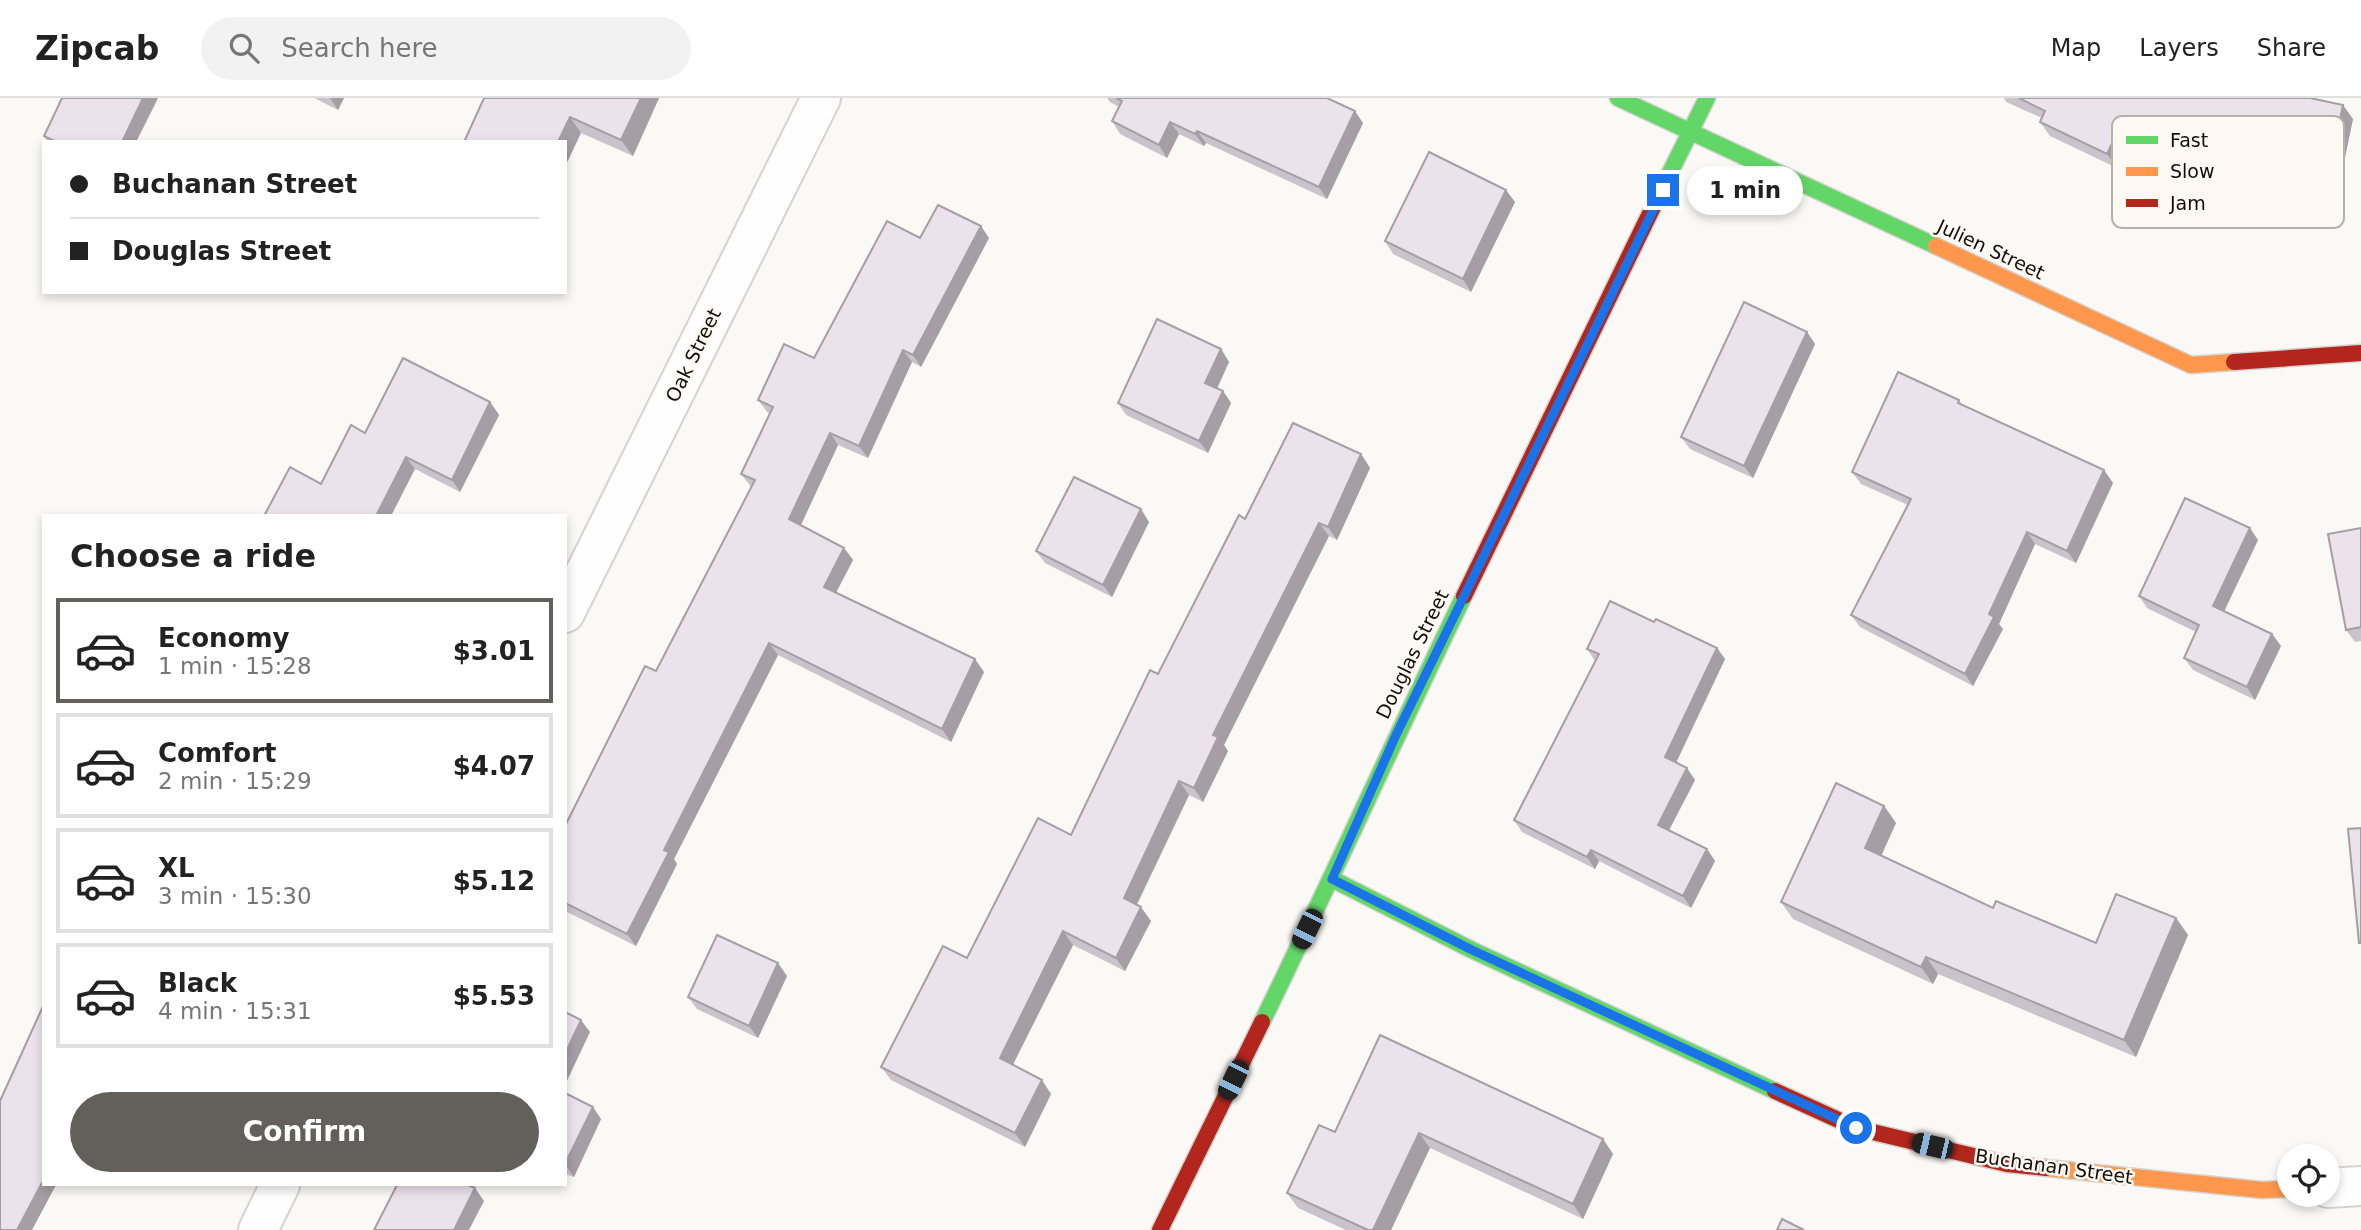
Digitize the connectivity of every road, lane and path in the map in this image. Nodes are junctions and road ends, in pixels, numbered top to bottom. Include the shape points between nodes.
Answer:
1 (821, 98) edge
2 (1618, 98) edge
3 (1707, 98) edge
4 (1691, 132) junction
5 (2361, 353) edge
6 (567, 608) edge
7 (1332, 879) junction
8 (280, 1186) edge
9 (2361, 1186) edge
10 (2340, 1187) edge
11 (2277, 1189) edge
12 (258, 1230) edge
13 (1160, 1230) edge

1 - 6 street, Oak Street
2 - 4 street, Julien Street
3 - 4 street, Douglas Street
4 - 5 street, Julien Street via 2191,365
4 - 7 street, Douglas Street via 1396,735
7 - 11 street, Buchanan Street via 1472,950 1856,1128 2007,1164
7 - 13 street, Douglas Street
8 - 12 street
9 - 10 street

